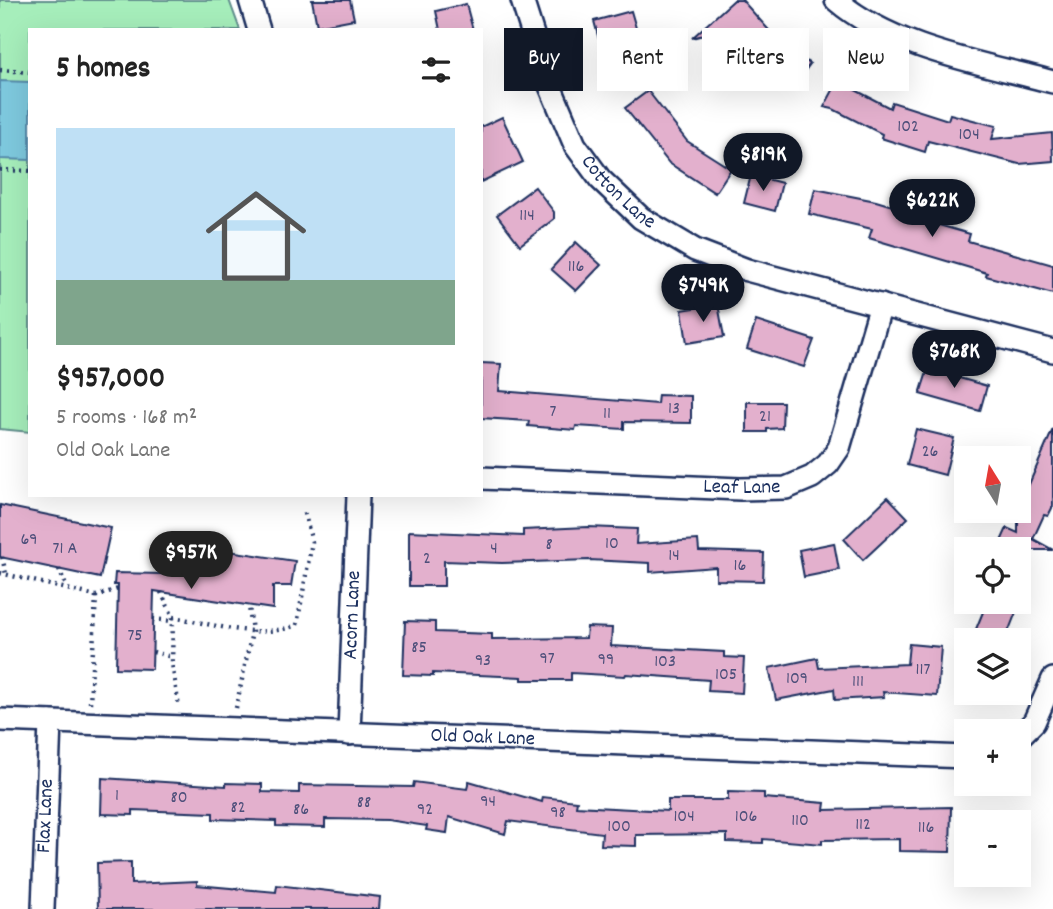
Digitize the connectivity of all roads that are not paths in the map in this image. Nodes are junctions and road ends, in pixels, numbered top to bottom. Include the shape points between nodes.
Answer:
1 (250, 0) edge
2 (522, 0) edge
3 (836, 0) edge
4 (258, 28) edge
5 (1053, 82) edge
6 (881, 305) junction
7 (1053, 351) edge
8 (483, 478) edge
9 (358, 497) edge
10 (1053, 679) edge
11 (0, 720) edge
12 (50, 722) junction
13 (1031, 725) edge
14 (349, 734) junction
15 (954, 757) edge
16 (43, 909) edge

1 - 4 street
2 - 6 street, Cotton Lane via 547,79 575,145 600,179 641,218 695,250 747,270
3 - 5 street via 899,38
6 - 7 street, Cotton Lane
6 - 8 street, Leaf Lane via 839,448 812,477 786,488 740,489
9 - 14 street, Acorn Lane
10 - 13 street
11 - 12 street, Old Oak Lane
12 - 14 street, Old Oak Lane
12 - 16 street, Flax Lane
14 - 15 street, Old Oak Lane

